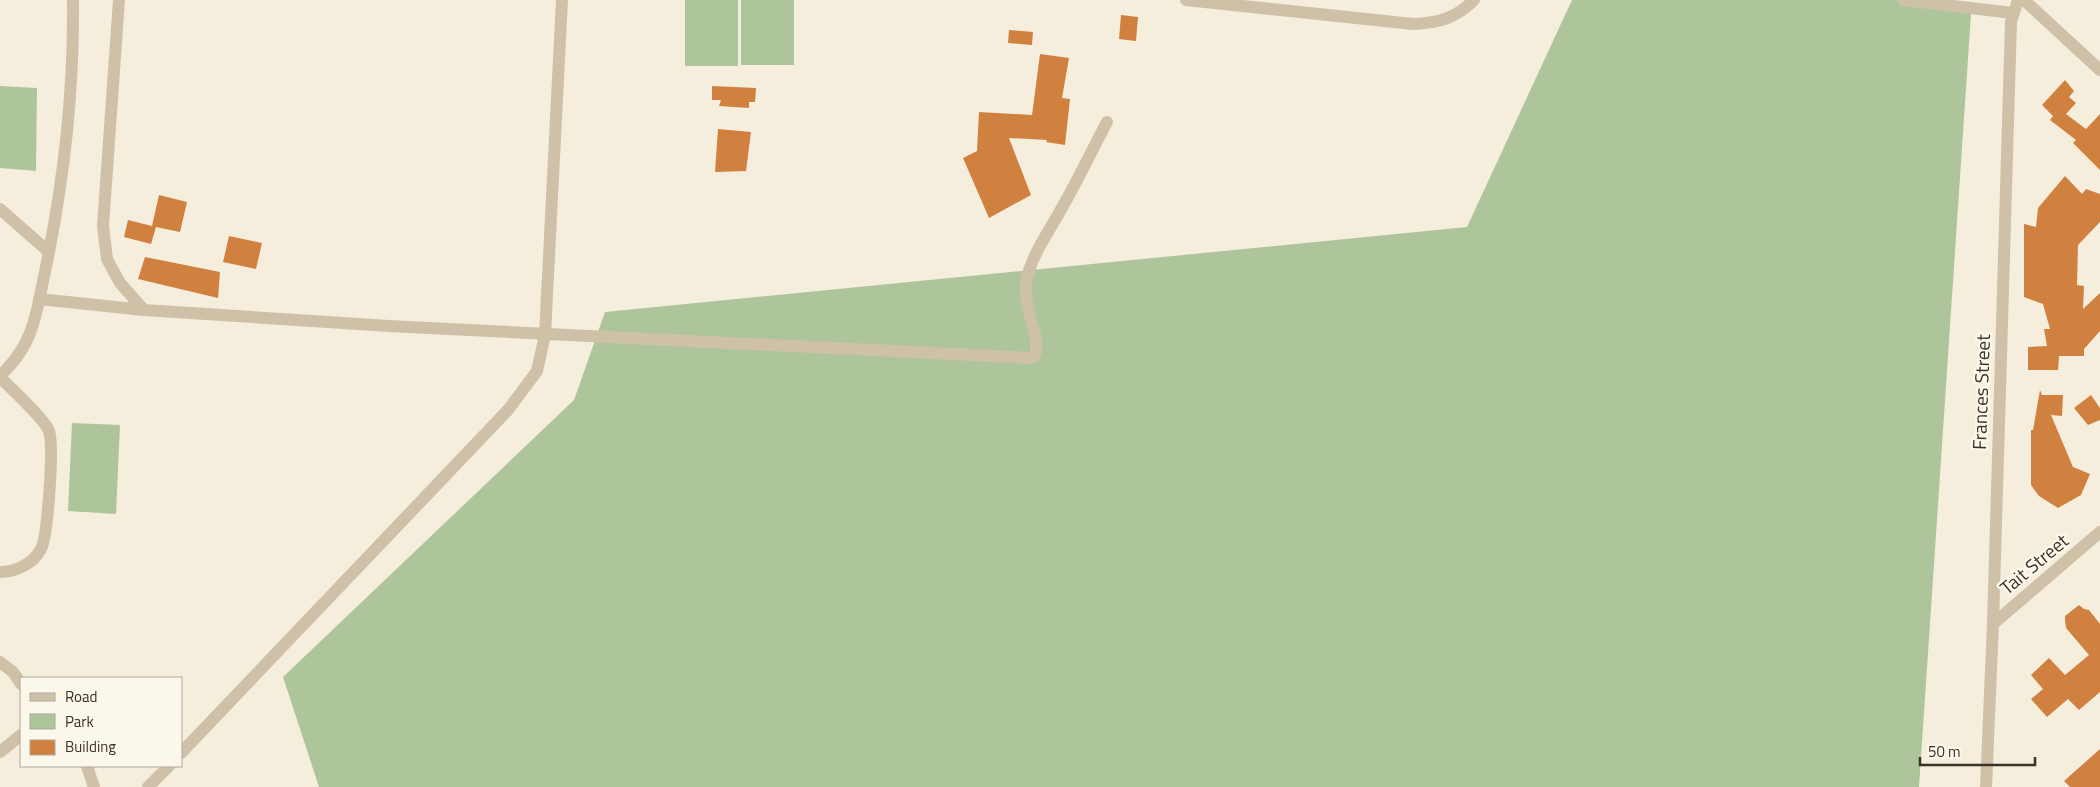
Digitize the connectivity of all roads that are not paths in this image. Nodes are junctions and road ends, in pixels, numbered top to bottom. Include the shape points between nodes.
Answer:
1 (73, 0) edge
2 (118, 0) edge
3 (562, 0) edge
4 (1186, 0) edge
5 (1474, 0) edge
6 (1903, 0) edge
7 (2018, 0) edge
8 (2024, 0) edge
9 (2013, 13) junction
10 (2100, 70) edge
11 (1107, 122) dead end
12 (0, 209) edge
13 (49, 252) junction
14 (39, 299) junction
15 (144, 310) junction
16 (546, 335) junction
17 (0, 377) edge
18 (2100, 532) edge
19 (0, 572) edge
20 (1993, 624) junction
21 (0, 662) edge
22 (20, 682) edge
23 (20, 736) edge
24 (184, 747) edge
25 (0, 752) edge
26 (87, 767) edge
27 (168, 767) edge
28 (94, 787) edge
29 (148, 787) edge
30 (1986, 787) edge

1 - 13 street via 72,59 59,197
2 - 15 street via 103,226 107,259 120,283
3 - 16 street
4 - 5 street via 1430,24 1447,20
6 - 9 street
7 - 9 street, Frances Street
8 - 10 street
9 - 20 street, Frances Street
11 - 16 street via 1034,256 1026,283 1029,315 1037,345 1035,356 1031,358
12 - 13 street
13 - 14 street
14 - 15 street
14 - 17 street via 31,332 19,357
15 - 16 street
16 - 24 street via 537,371 518,398
17 - 19 street via 45,424 50,439 47,514 41,548 30,562
18 - 20 street, Tait Street
20 - 30 street, Frances Street
21 - 22 street
23 - 25 street
26 - 28 street
27 - 29 street

